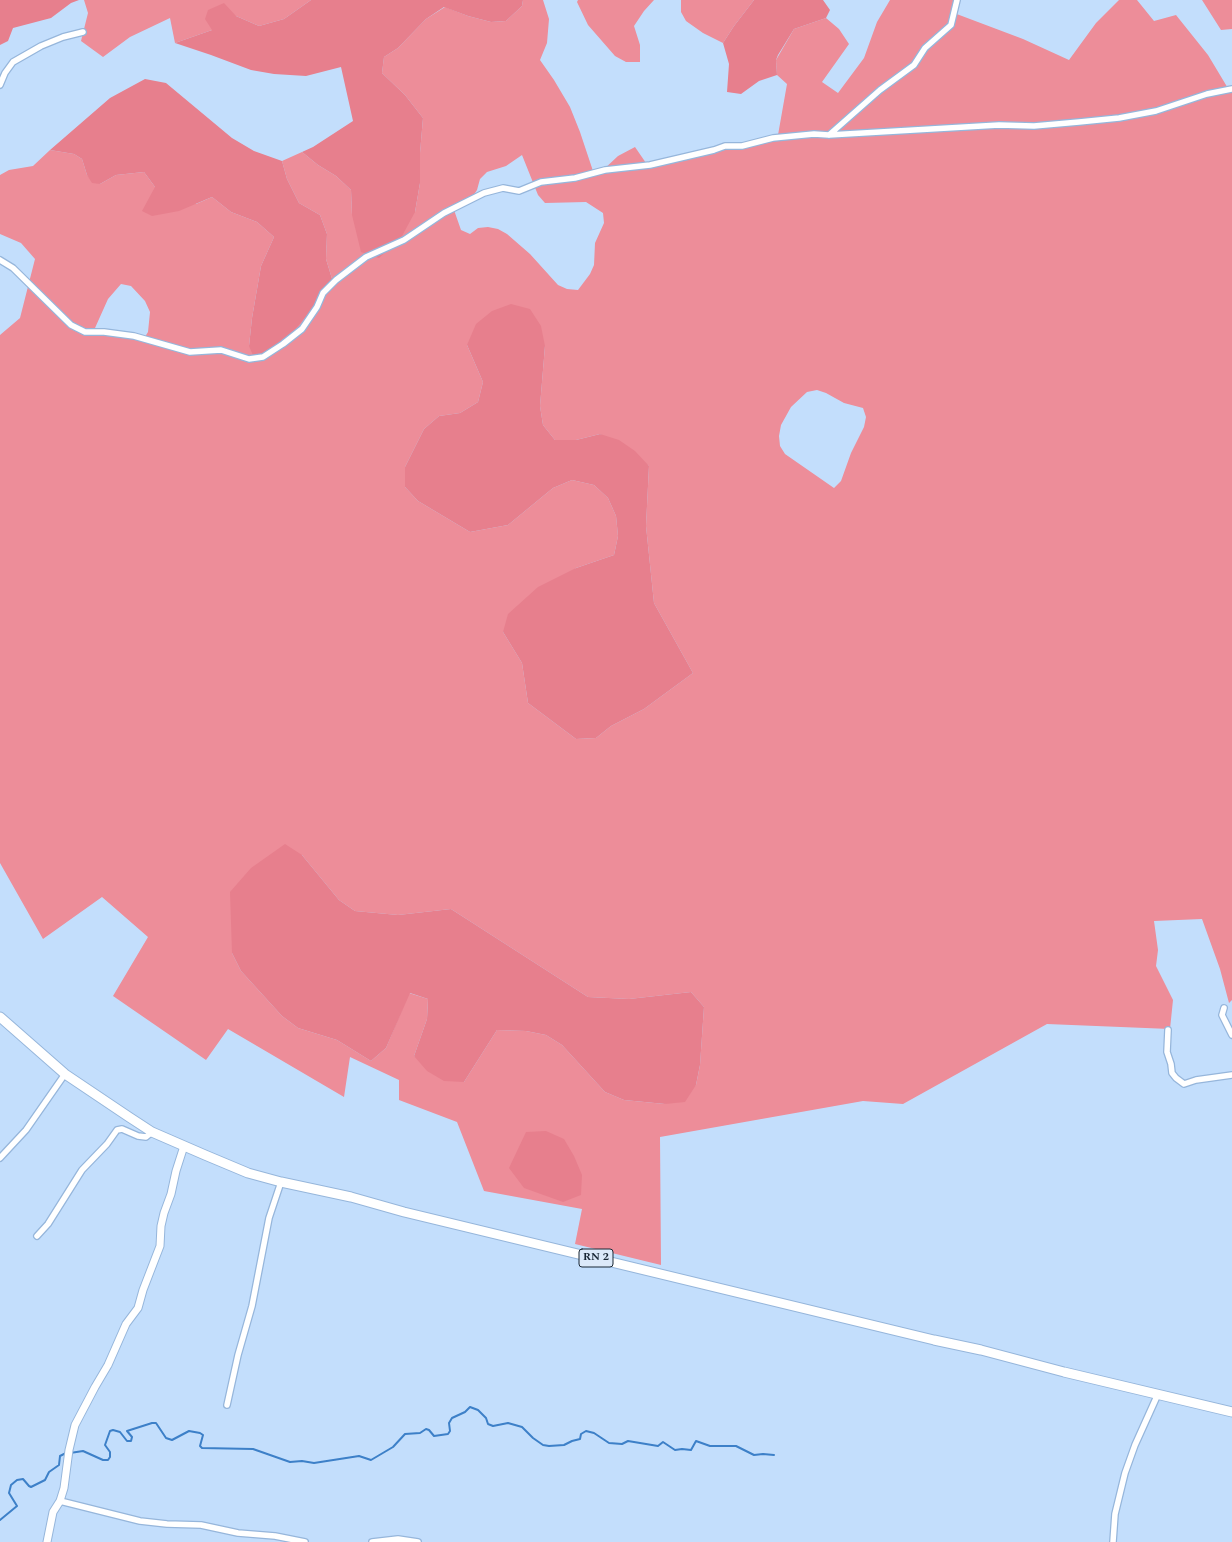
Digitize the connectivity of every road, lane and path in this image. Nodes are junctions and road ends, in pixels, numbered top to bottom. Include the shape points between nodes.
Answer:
1 (957, 0) edge
2 (83, 32) dead end
3 (0, 85) edge
4 (1232, 89) edge
5 (829, 135) junction
6 (0, 260) edge
7 (1224, 1008) dead end
8 (0, 1017) edge
9 (1168, 1030) dead end
10 (1232, 1035) edge
11 (65, 1074) junction
12 (1232, 1075) edge
13 (152, 1132) junction
14 (184, 1146) junction
15 (0, 1158) edge
16 (281, 1182) junction
17 (37, 1236) dead end
18 (1158, 1394) junction
19 (227, 1405) dead end
20 (1232, 1412) edge
21 (60, 1501) junction
22 (47, 1542) edge
23 (305, 1542) edge
24 (372, 1542) edge
25 (418, 1542) edge
26 (1113, 1542) edge

1 - 5 street via 951,25 925,48 914,65 880,90
2 - 3 street via 41,46 13,62
4 - 5 street via 1156,111 1119,118 1034,126 999,125
5 - 6 street via 772,138 742,146 725,146 650,165 541,182 519,191 503,188 484,193 444,213 404,240 366,257 327,289 302,330 263,357 249,359 221,350 190,352 134,336 85,332 70,325 13,268
7 - 10 street via 1222,1015
8 - 11 main road, RN 2
9 - 12 street via 1167,1052 1172,1073 1184,1084
11 - 13 main road, RN 2
11 - 15 street via 26,1130
13 - 14 main road, RN 2
13 - 17 street via 146,1137 122,1129 117,1130 82,1170 48,1224
14 - 16 main road, RN 2 via 231,1166
14 - 21 street via 164,1213 160,1246 138,1308 126,1324 108,1365 75,1425
16 - 18 main road, RN 2
16 - 19 street via 270,1218 252,1306
18 - 20 main road, RN 2
18 - 26 street via 1125,1473 1115,1514
21 - 22 street via 53,1512
21 - 23 street via 140,1521 200,1525 238,1534 275,1536
24 - 25 street via 398,1539

